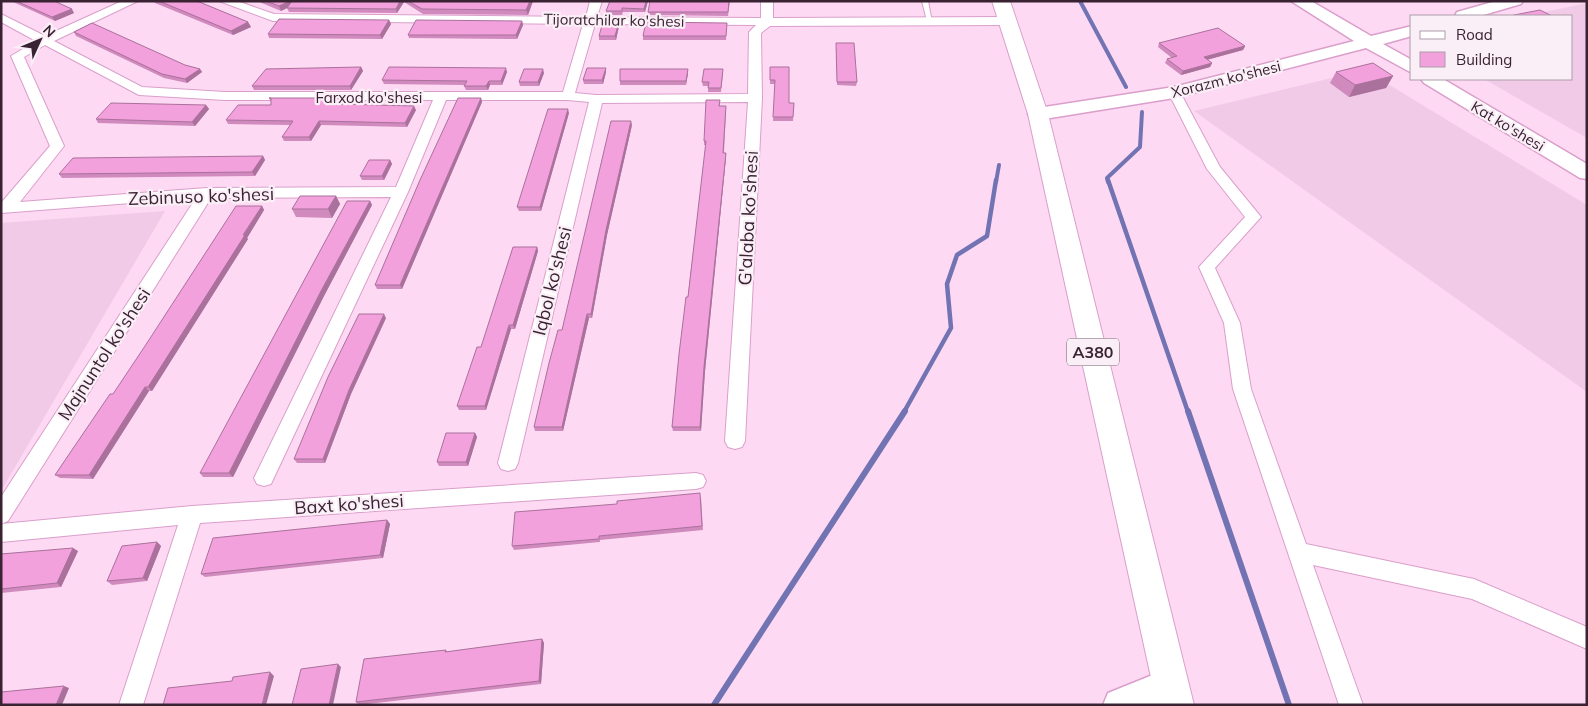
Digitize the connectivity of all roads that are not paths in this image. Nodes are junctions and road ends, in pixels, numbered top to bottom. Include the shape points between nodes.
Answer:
1 (132, 1) edge
2 (225, 1) edge
3 (596, 1) edge
4 (767, 1) edge
5 (925, 1) edge
6 (1299, 1) edge
7 (1515, 1) edge
8 (1004, 11) edge
9 (1466, 15) edge
10 (1, 17) edge
11 (591, 20) junction
12 (930, 21) junction
13 (767, 22) junction
14 (1410, 32) edge
15 (46, 40) junction
16 (1370, 43) junction
17 (1410, 67) edge
18 (1432, 80) edge
19 (1174, 92) junction
20 (568, 96) junction
21 (441, 97) junction
22 (755, 98) junction
23 (596, 99) junction
24 (1038, 114) junction
25 (1587, 172) edge
26 (207, 192) junction
27 (401, 192) junction
28 (4, 207) edge
29 (735, 441) dead end
30 (508, 463) dead end
31 (264, 478) dead end
32 (696, 481) dead end
33 (1, 515) edge
34 (192, 515) junction
35 (1, 533) edge
36 (1298, 552) junction
37 (1587, 638) edge
38 (1173, 695) edge
39 (131, 705) edge
40 (1120, 705) edge
41 (1351, 705) edge

1 - 15 street
2 - 11 street, Tijoratchilar ko'shesi via 274,17
3 - 11 street
4 - 13 street
5 - 12 lane
6 - 16 street
7 - 9 street
8 - 12 street, Tijoratchilar ko'shesi
8 - 24 highway, A380
10 - 15 street, Farxod ko'shesi
11 - 13 street, Tijoratchilar ko'shesi
11 - 20 street
12 - 13 street, Tijoratchilar ko'shesi
13 - 22 street, G'alaba ko'shesi via 755,32
14 - 16 street, Xorazm ko'shesi
15 - 21 street, Farxod ko'shesi via 139,91 225,96
15 - 28 street via 17,56 57,146
16 - 17 street
16 - 19 street, Xorazm ko'shesi
18 - 25 street, Kat ko'shesi
19 - 24 street, Xorazm ko'shesi
19 - 36 street via 1214,168 1253,217 1207,267 1232,324 1242,389
20 - 21 street, Farxod ko'shesi
20 - 23 street, Farxod ko'shesi
21 - 27 street
22 - 23 street, Farxod ko'shesi
22 - 29 street, G'alaba ko'shesi
23 - 30 street, Iqbol ko'shesi
24 - 38 highway, A380
26 - 27 street, Zebinuso ko'shesi
26 - 28 street, Zebinuso ko'shesi
26 - 33 street, Majnuntol ko'shesi
27 - 31 street
32 - 34 street, Baxt ko'shesi
34 - 35 street, Baxt ko'shesi
34 - 39 street
36 - 37 street via 1474,588
36 - 41 street
38 - 40 street

